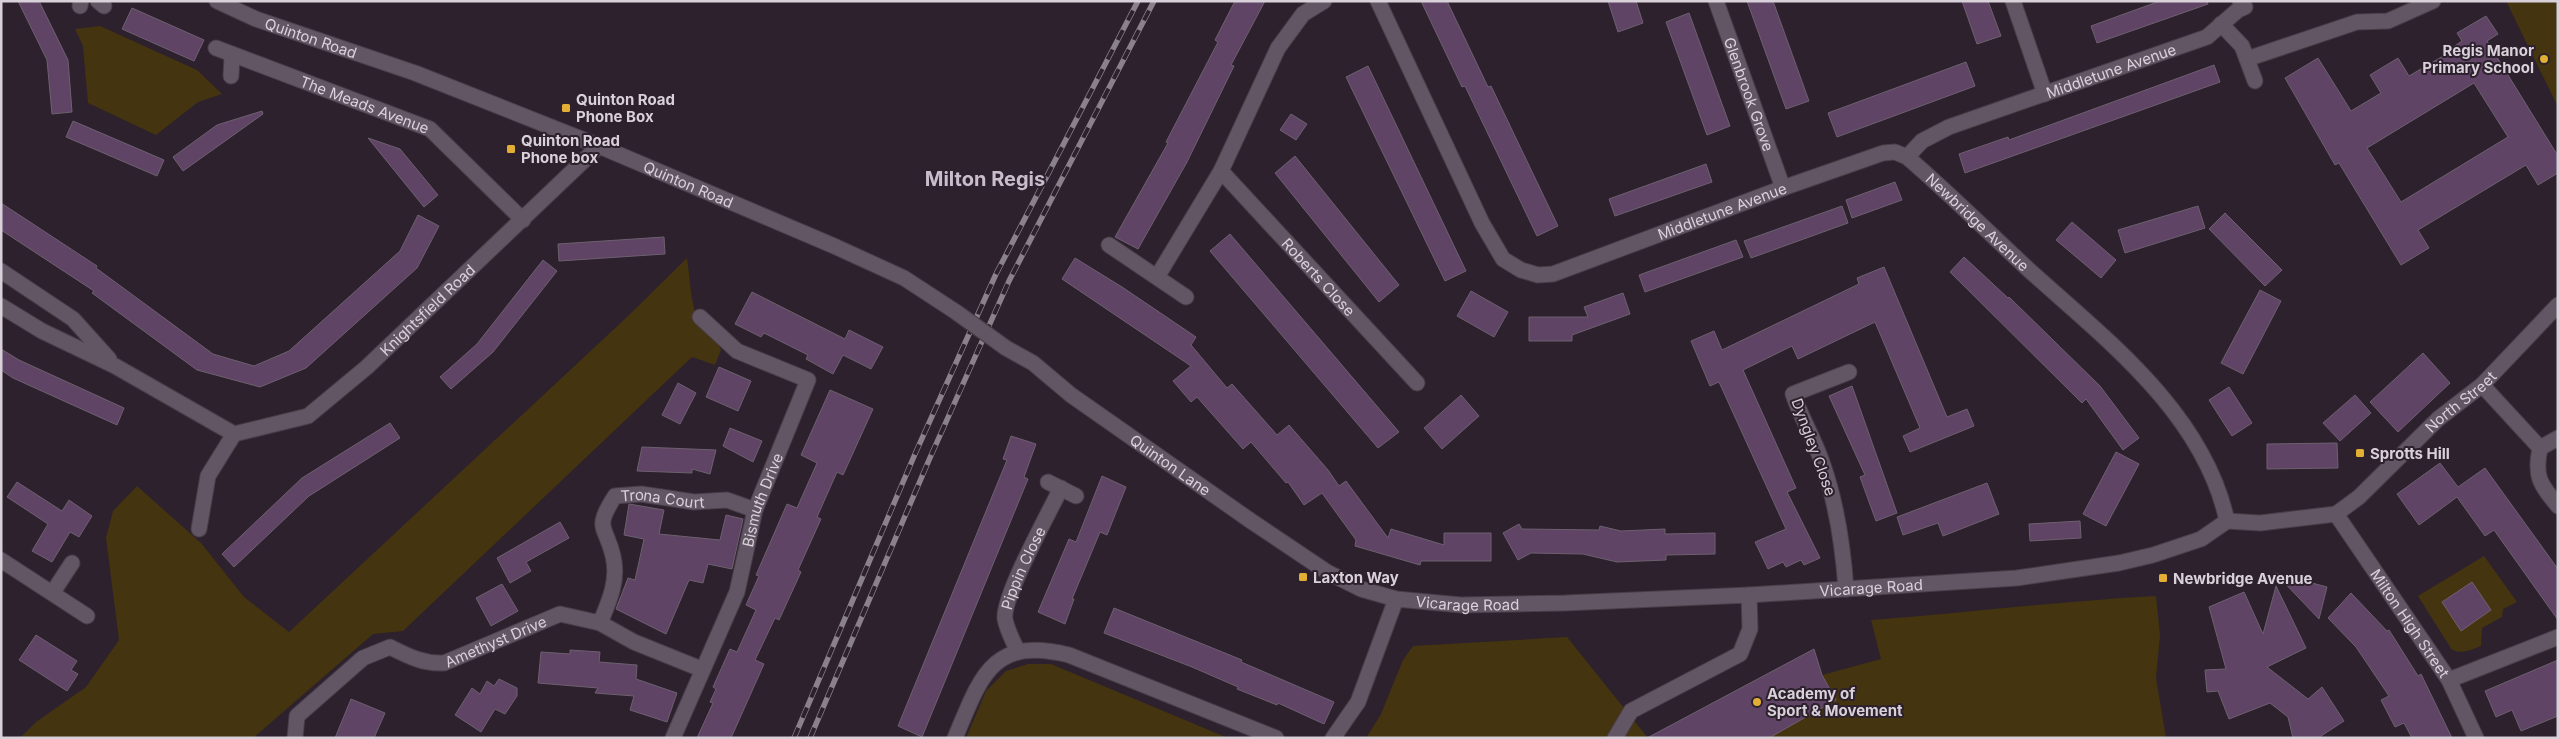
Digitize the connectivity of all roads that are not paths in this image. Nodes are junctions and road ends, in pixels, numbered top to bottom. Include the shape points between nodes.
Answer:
1 (217, 1) edge
2 (1324, 1) edge
3 (1378, 1) edge
4 (1716, 1) edge
5 (2013, 1) edge
6 (2240, 1) edge
7 (2433, 1) edge
8 (2222, 24) junction
9 (216, 48) dead end
10 (232, 56) junction
11 (2247, 60) junction
12 (231, 76) dead end
13 (2255, 81) dead end
14 (2046, 94) junction
15 (599, 146) junction
16 (1907, 157) junction
17 (1221, 171) junction
18 (1782, 188) junction
19 (523, 220) junction
20 (1109, 245) dead end
21 (1, 272) edge
22 (1157, 277) junction
23 (1186, 297) dead end
24 (2558, 305) edge
25 (1, 306) edge
26 (956, 312) joint
27 (700, 317) dead end
28 (115, 366) junction
29 (1849, 372) dead end
30 (1417, 383) dead end
31 (2482, 385) junction
32 (234, 434) junction
33 (2558, 438) edge
34 (2540, 448) junction
35 (1076, 496) dead end
36 (2558, 506) edge
37 (755, 510) junction
38 (2336, 514) junction
39 (2227, 521) junction
40 (199, 529) dead end
41 (1, 560) edge
42 (72, 563) dead end
43 (1846, 589) junction
44 (53, 592) junction
45 (1749, 595) junction
46 (1396, 599) junction
47 (87, 616) dead end
48 (600, 623) junction
49 (2558, 637) edge
50 (1018, 652) junction
51 (701, 669) junction
52 (2449, 680) junction
53 (295, 738) edge
54 (673, 738) edge
55 (956, 738) edge
56 (1276, 738) edge
57 (1333, 738) edge
58 (1615, 738) edge
59 (2476, 738) edge

1 - 15 street, Quinton Road via 256,19 415,74
2 - 17 street via 1303,14 1278,48
3 - 18 street, Middletune Avenue via 1482,223 1503,259 1521,270 1538,275 1553,274
4 - 18 street, Glenbrook Grove
5 - 14 street
6 - 8 street via 2245,7
7 - 11 street via 2388,21 2357,22
8 - 11 street via 2242,46
8 - 14 street, Middletune Avenue via 2207,37
9 - 10 street, The Meads Avenue
10 - 12 street
10 - 19 street, The Meads Avenue via 430,129
11 - 13 street
14 - 16 street, Middletune Avenue via 1949,127 1922,141
15 - 19 street, Knightsfield Road
15 - 26 street, Quinton Road via 904,278
16 - 18 street, Middletune Avenue via 1894,152 1883,153
16 - 39 street, Newbridge Avenue via 2084,318 2172,407 2214,478
17 - 22 street
17 - 30 street, Roberts Close
19 - 32 street, Knightsfield Road via 367,367 308,416
20 - 22 street
21 - 28 street via 73,319
22 - 23 street
24 - 31 street, North Street
25 - 28 street via 42,331
26 - 46 street, Quinton Lane, bridge via 1032,363 1071,396 1328,572 1361,589
27 - 37 street, Bismuth Drive via 737,351 808,380
28 - 32 street
29 - 43 street, Dyngley Close via 1793,394 1823,463 1842,542
31 - 34 street
31 - 38 street, North Street via 2438,419 2359,497
32 - 40 street via 208,476
33 - 34 street
34 - 36 street via 2536,467 2540,483
35 - 50 street, Pippin Close via 1055,485 1013,588 1005,618
37 - 48 street, Trona Court via 728,500 694,502 641,494 615,496 605,511 602,529 613,557 613,592
37 - 51 street, Bismuth Drive via 737,592
38 - 39 street via 2260,524
38 - 52 street, Milton High Street
39 - 43 street, Vicarage Road via 2202,539 2119,563 2017,578
41 - 44 street
42 - 44 street
43 - 45 street, Vicarage Road
44 - 47 street
45 - 46 street, Vicarage Road via 1461,605
45 - 58 street via 1750,630 1740,654 1631,711
46 - 57 street via 1358,702
48 - 51 street, Amethyst Drive via 634,642
48 - 53 street, Amethyst Drive via 560,614 444,663 418,660 390,647 364,658 297,716
49 - 52 street
50 - 55 street via 993,665 978,684
50 - 56 street via 1035,649 1069,655
51 - 54 street, Bismuth Drive
52 - 59 street, Milton High Street

